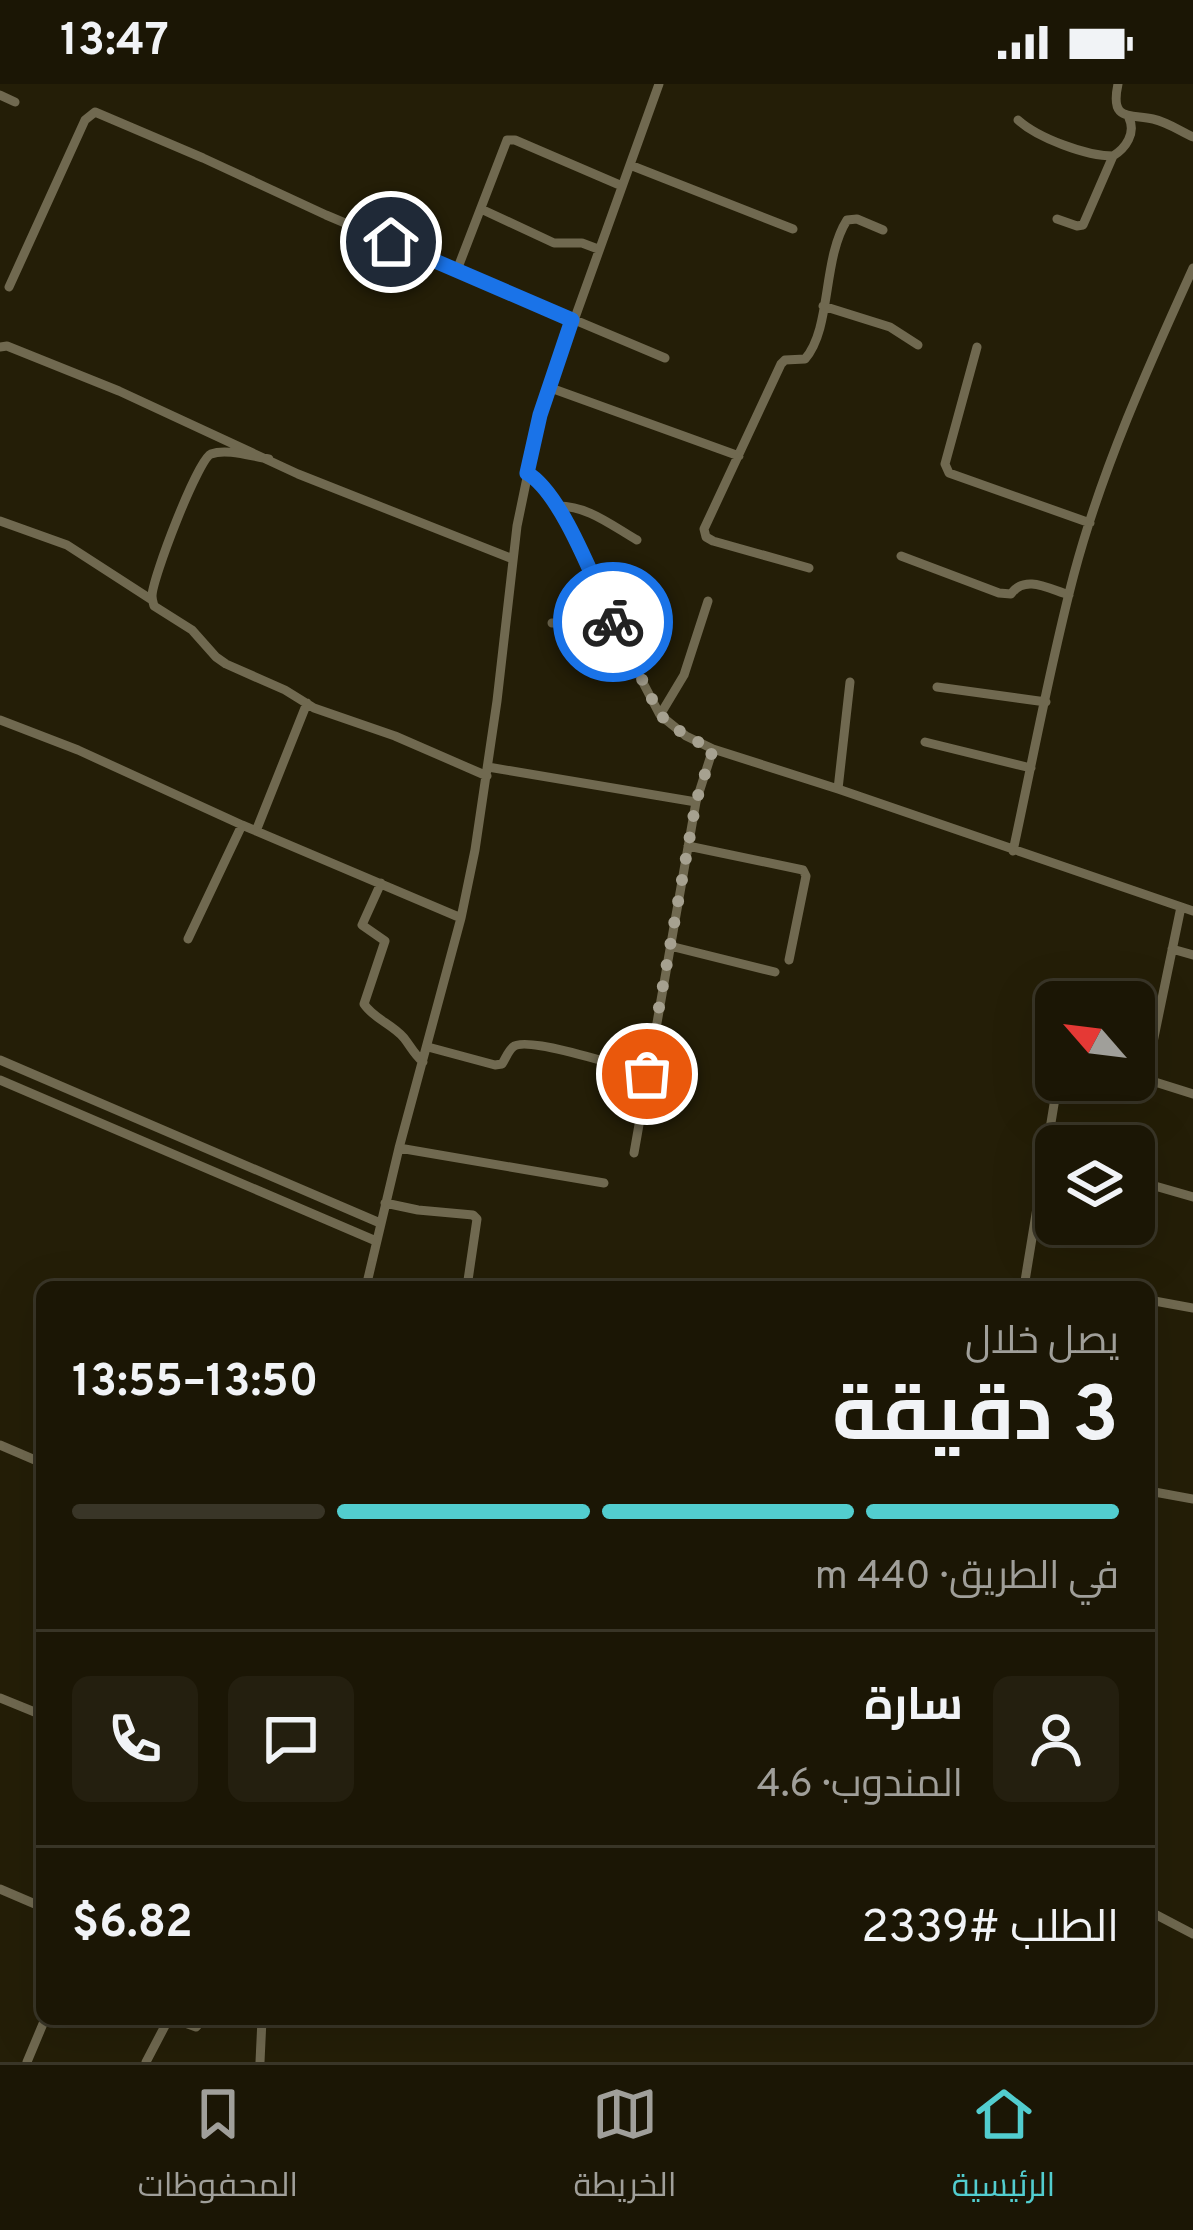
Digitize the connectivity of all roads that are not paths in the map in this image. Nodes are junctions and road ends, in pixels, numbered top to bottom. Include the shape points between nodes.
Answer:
1 (658, 84) edge
2 (1118, 84) edge
3 (0, 95) edge
4 (15, 102) dead end
5 (1129, 118) junction
6 (1018, 120) dead end
7 (1193, 136) edge
8 (1113, 156) junction
9 (630, 165) junction
10 (622, 186) junction
11 (481, 209) junction
12 (1058, 219) dead end
13 (793, 229) dead end
14 (883, 230) dead end
15 (598, 249) junction
16 (1193, 268) edge
17 (457, 270) junction
18 (9, 286) dead end
19 (823, 306) junction
20 (572, 320) junction
21 (918, 346) dead end
22 (0, 347) edge
23 (977, 347) dead end
24 (665, 358) dead end
25 (548, 387) junction
26 (739, 456) junction
27 (269, 459) junction
28 (527, 473) junction
29 (556, 506) junction
30 (0, 521) edge
31 (1090, 523) junction
32 (637, 540) dead end
33 (902, 556) dead end
34 (513, 559) junction
35 (809, 568) dead end
36 (1069, 596) junction
37 (152, 600) junction
38 (708, 601) dead end
39 (552, 623) dead end
40 (613, 623) junction
41 (850, 682) dead end
42 (938, 687) dead end
43 (1046, 702) junction
44 (307, 703) junction
45 (660, 715) junction
46 (0, 720) edge
47 (925, 742) dead end
48 (713, 749) junction
49 (1031, 768) junction
50 (487, 772) junction
51 (838, 788) junction
52 (696, 802) junction
53 (242, 825) junction
54 (256, 831) junction
55 (688, 846) junction
56 (1013, 851) junction
57 (381, 883) junction
58 (1181, 907) junction
59 (1193, 911) edge
60 (461, 918) junction
61 (188, 940) dead end
62 (670, 946) junction
63 (1172, 949) junction
64 (1193, 955) edge
65 (789, 960) dead end
66 (775, 972) dead end
67 (1155, 1032) edge
68 (428, 1047) junction
69 (0, 1060) edge
70 (423, 1062) junction
71 (647, 1074) junction
72 (0, 1080) edge
73 (1155, 1082) dead end
74 (1193, 1094) edge
75 (399, 1148) junction
76 (634, 1153) dead end
77 (604, 1183) dead end
78 (1155, 1186) edge
79 (1193, 1197) edge
80 (385, 1203) junction
81 (380, 1223) junction
82 (1035, 1234) edge
83 (376, 1241) junction
84 (367, 1281) edge
85 (468, 1281) edge
86 (1025, 1281) edge
87 (1155, 1301) edge
88 (1193, 1309) edge
89 (0, 1445) edge
90 (36, 1460) edge
91 (1155, 1492) edge
92 (1193, 1499) edge
93 (0, 1697) edge
94 (36, 1712) edge
95 (0, 1889) edge
96 (36, 1904) edge
97 (1155, 1914) edge
98 (1193, 1934) edge
99 (42, 2025) edge
100 (165, 2025) edge
101 (262, 2025) edge
102 (27, 2062) edge
103 (146, 2062) edge
104 (260, 2062) edge

1 - 9 street
2 - 5 street via 1115,102
3 - 4 street
5 - 7 street
5 - 8 street via 1132,132
6 - 8 street via 1046,138
8 - 12 street via 1083,225
9 - 10 street
9 - 13 street
10 - 11 street via 511,139
10 - 15 street
11 - 15 street via 559,244
11 - 17 street
14 - 19 street via 847,220
15 - 20 street
16 - 31 street
17 - 18 street via 95,112
17 - 20 street
19 - 21 street via 890,327
19 - 26 street via 809,356 782,364
20 - 24 street
20 - 25 street
22 - 27 street
23 - 31 street via 946,469
25 - 26 street
25 - 28 street
26 - 35 street via 706,537
27 - 34 street
27 - 37 street via 205,458
28 - 29 street
28 - 34 street
29 - 32 street via 585,509
29 - 40 street
30 - 37 street via 67,545
31 - 36 street
33 - 36 street via 999,593 1024,582
34 - 50 street
36 - 43 street
37 - 44 street via 216,657
38 - 45 street
39 - 40 street
40 - 45 street
41 - 51 street
42 - 43 street
43 - 49 street
44 - 50 street
44 - 54 street
45 - 48 street
46 - 53 street
47 - 49 street
48 - 51 street
48 - 52 street
49 - 56 street
50 - 52 street
50 - 60 street
51 - 56 street
52 - 55 street
53 - 54 street
53 - 61 street
54 - 57 street
55 - 62 street
55 - 65 street via 803,870
56 - 58 street
57 - 60 street
57 - 70 street via 362,925 385,940 364,1004
58 - 59 street
58 - 63 street
60 - 68 street
62 - 66 street
62 - 71 street
63 - 64 street
63 - 67 street
68 - 70 street
68 - 71 street via 495,1065 513,1046 539,1045
69 - 81 street
70 - 75 street
71 - 76 street
72 - 83 street
73 - 74 street
75 - 77 street
75 - 80 street
78 - 79 street
80 - 81 street
80 - 85 street via 473,1215
81 - 83 street
82 - 86 street
83 - 84 street
87 - 88 street
89 - 90 street
91 - 92 street
93 - 94 street
95 - 96 street
97 - 98 street
99 - 102 street
100 - 103 street
101 - 104 street

